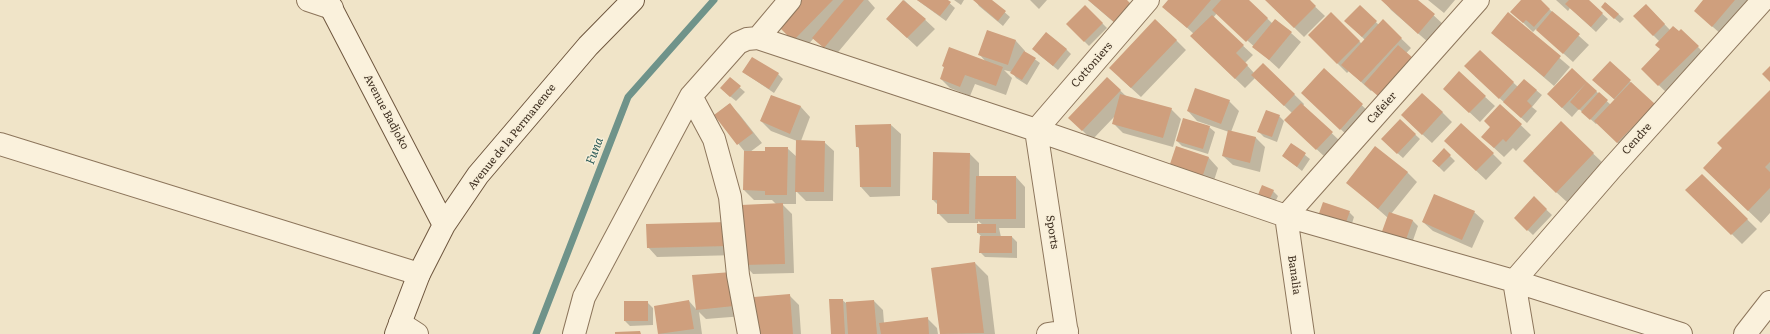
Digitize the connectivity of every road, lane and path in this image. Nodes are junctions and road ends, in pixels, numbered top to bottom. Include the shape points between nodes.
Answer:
1 (308, 0) edge
2 (633, 0) edge
3 (790, 0) edge
4 (1148, 0) edge
5 (1478, 0) edge
6 (1763, 0) edge
7 (329, 4) edge
8 (758, 38) junction
9 (691, 96) junction
10 (1036, 130) junction
11 (0, 144) edge
12 (1286, 216) junction
13 (444, 225) junction
14 (419, 274) junction
15 (1514, 282) junction
16 (1770, 302) edge
17 (404, 330) edge
18 (1061, 333) edge
19 (574, 334) edge
20 (749, 334) edge
21 (1303, 334) edge
22 (1523, 334) edge
23 (1681, 334) edge
24 (1744, 334) edge

1 - 7 street
2 - 13 street, Avenue de la Permanence via 588,46 513,132 478,175
3 - 8 street
4 - 10 street, Cottoniers
5 - 12 street, Cafeier
6 - 15 street, Cendre via 1611,169
7 - 13 street, Avenue Badjoko
8 - 9 street via 738,43
8 - 10 street
9 - 19 street via 584,297
9 - 20 street via 714,139 730,197 738,274
10 - 12 street
10 - 18 street, Sports
11 - 14 street
12 - 15 street
12 - 21 street, Banalia
13 - 14 street, Avenue de la Permanence
14 - 17 street, Avenue de la Permanence
15 - 22 street
15 - 23 street
16 - 24 street

